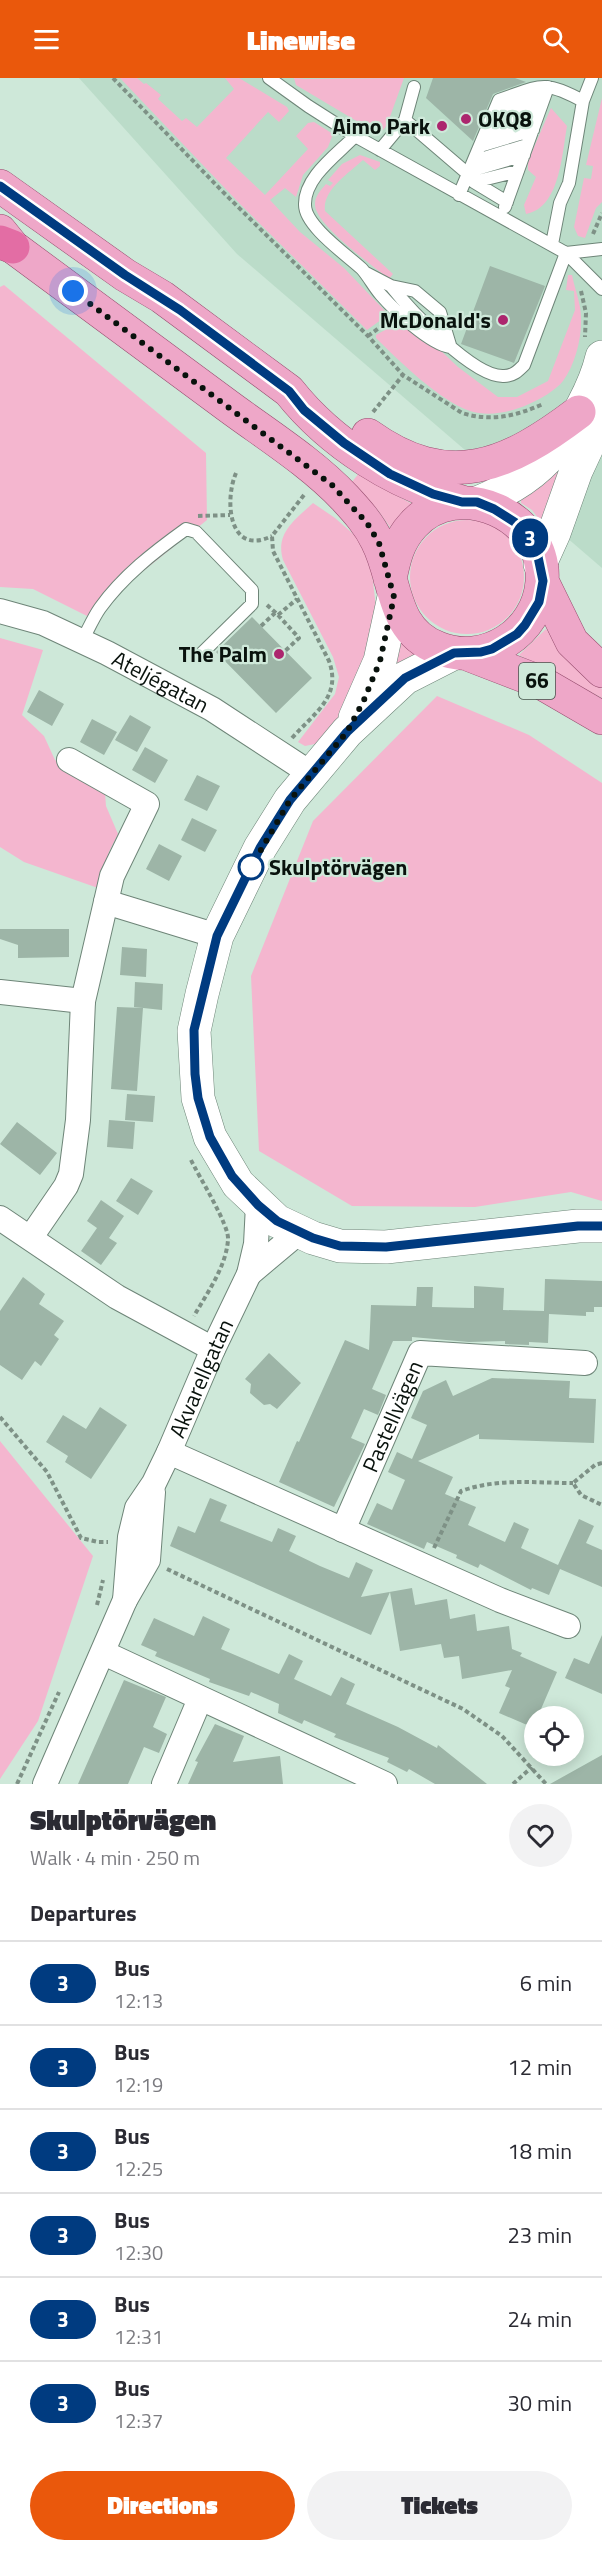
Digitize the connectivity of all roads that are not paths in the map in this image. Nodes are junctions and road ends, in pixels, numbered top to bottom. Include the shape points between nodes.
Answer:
1 (269, 78) edge
2 (591, 78) edge
3 (414, 87) dead end
4 (545, 96) junction
5 (583, 101) junction
6 (492, 117) junction
7 (405, 120) junction
8 (534, 125) junction
9 (355, 136) junction
10 (482, 141) junction
11 (380, 150) junction
12 (526, 150) junction
13 (518, 171) junction
14 (471, 172) junction
15 (0, 186) edge
16 (459, 195) junction
17 (507, 202) junction
18 (501, 217) junction
19 (4, 240) edge
20 (552, 244) junction
21 (602, 249) edge
22 (566, 253) junction
23 (364, 272) junction
24 (391, 286) junction
25 (602, 289) edge
26 (450, 347) junction
27 (602, 357) edge
28 (289, 391) junction
29 (591, 414) edge
30 (469, 502) junction
31 (542, 572) junction
32 (392, 588) junction
33 (0, 611) edge
34 (82, 641) junction
35 (460, 653) junction
36 (201, 654) dead end
37 (602, 671) edge
38 (602, 718) edge
39 (347, 732) junction
40 (69, 760) dead end
41 (310, 773) junction
42 (106, 902) junction
43 (217, 936) junction
44 (0, 992) edge
45 (83, 1001) junction
46 (258, 1205) junction
47 (0, 1218) edge
48 (602, 1226) edge
49 (300, 1232) junction
50 (31, 1237) junction
51 (249, 1274) junction
52 (213, 1349) junction
53 (585, 1363) dead end
54 (169, 1452) junction
55 (344, 1530) junction
56 (568, 1626) dead end
57 (104, 1653) junction
58 (200, 1699) junction
59 (45, 1784) edge
60 (164, 1784) edge
61 (385, 1784) edge

1 - 9 lane
2 - 5 lane
3 - 7 lane
4 - 5 lane via 562,89
4 - 6 lane
4 - 6 lane via 542,85 499,100
4 - 8 lane
5 - 20 lane via 569,183
6 - 10 lane
7 - 11 lane
7 - 14 lane
8 - 10 lane
8 - 12 lane
9 - 11 lane
9 - 23 lane via 327,162 310,186 305,205 312,223
10 - 14 lane
11 - 16 lane
12 - 13 lane
12 - 14 lane
13 - 14 lane
13 - 17 lane
14 - 16 lane
14 - 17 lane
15 - 28 main road, 66 via 162,297
16 - 18 lane
17 - 18 lane
18 - 20 lane
19 - 32 main road, 66 via 332,485 367,523 379,543
20 - 22 lane
21 - 22 lane
22 - 25 lane
22 - 26 lane via 524,365 516,373 504,376 484,371
23 - 24 lane
23 - 26 lane via 380,295 437,343
24 - 26 lane
24 - 26 lane via 415,291 440,312
27 - 29 street
28 - 29 main road via 317,399 397,453 458,467 511,457
28 - 30 main road, 66 via 304,410 344,443 390,474 433,494
29 - 30 street via 530,476 504,492
29 - 31 street
30 - 31 main road, 66 via 508,516 524,528
30 - 32 main road via 439,507 413,524 395,553
31 - 35 main road, 66 via 539,602 517,634 492,649
31 - 37 main road, 66 via 572,642
32 - 35 main road, 66 via 402,616 417,636 436,648
32 - 39 street via 380,661
33 - 34 street, Ateljégatan via 43,623
34 - 36 lane via 99,609 123,581 186,529 196,532 252,590 254,598
34 - 41 street, Ateljégatan via 212,710
35 - 38 main road, 66 via 540,682
35 - 39 street via 405,678
39 - 41 street
40 - 42 street via 147,804 112,876
41 - 43 street via 260,848
42 - 43 street
42 - 45 street
43 - 46 street via 194,1030 198,1098 210,1137 232,1176
44 - 45 street
45 - 50 street via 78,1120 71,1174
46 - 49 street via 277,1221
46 - 51 street, Akvarellgatan via 256,1244
47 - 50 street
48 - 49 street via 386,1247 340,1246
49 - 51 street, Akvarellgatan
50 - 52 street via 117,1297
51 - 52 street, Akvarellgatan
52 - 54 street, Akvarellgatan
53 - 55 street, Pastellvägen via 420,1353
54 - 55 street
54 - 57 street, Akvarellgatan via 123,1550 125,1600
55 - 56 street
57 - 58 street
57 - 59 street, Akvarellgatan
58 - 60 street
58 - 61 street

